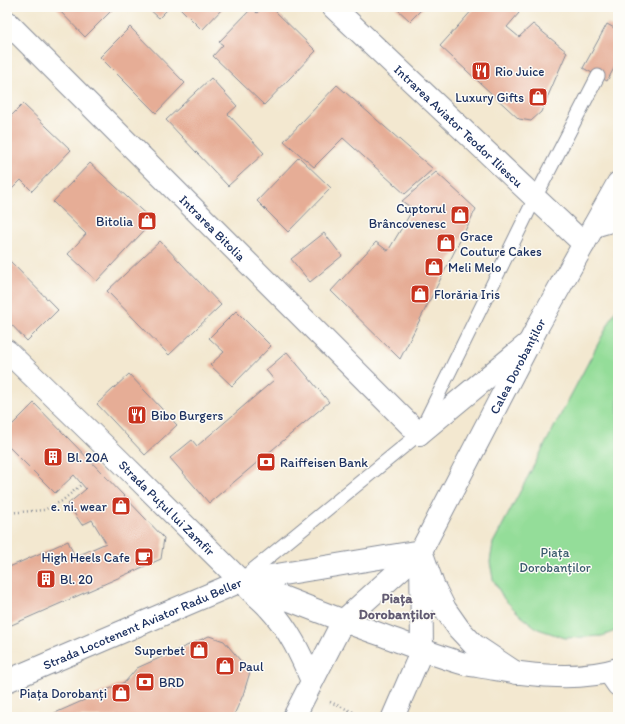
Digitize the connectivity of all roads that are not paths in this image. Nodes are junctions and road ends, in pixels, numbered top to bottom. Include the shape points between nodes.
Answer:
1 (334, 7) edge
2 (7, 22) edge
3 (598, 76) dead end
4 (618, 183) edge
5 (535, 198) junction
6 (618, 219) edge
7 (589, 235) junction
8 (530, 342) junction
9 (7, 351) edge
10 (419, 434) junction
11 (422, 550) junction
12 (240, 581) junction
13 (343, 621) junction
14 (422, 650) junction
15 (516, 673) junction
16 (615, 675) edge
17 (7, 681) edge
18 (312, 681) junction
19 (294, 717) edge
20 (393, 717) edge

1 - 5 street, Intrarea Aviator Teodor Iliescu
2 - 10 street, Intrarea Bitolia
3 - 5 lane
4 - 7 street, Calea Dorobanților
5 - 7 street, Intrarea Aviator Teodor Iliescu
5 - 10 lane
6 - 7 street
7 - 8 street, Calea Dorobanților
8 - 10 street, Strada Locotenent Aviator Radu Beller
8 - 11 street, Calea Dorobanților
9 - 12 street, Strada Puțul lui Zamfir
10 - 12 lane, Strada Locotenent Aviator Radu Beller
11 - 12 street
11 - 13 street, Calea Dorobanților
11 - 14 street, Calea Dorobanților
11 - 15 street via 433,585 459,629 474,645
12 - 13 street
12 - 17 street, Strada Locotenent Aviator Radu Beller
12 - 18 street, Strada Puțul lui Zamfir via 280,622 303,659
13 - 14 street
13 - 18 street, Calea Dorobanților
14 - 15 street via 466,664
14 - 20 street, Calea Dorobanților
15 - 16 street via 557,676
18 - 19 street, Calea Dorobanților

